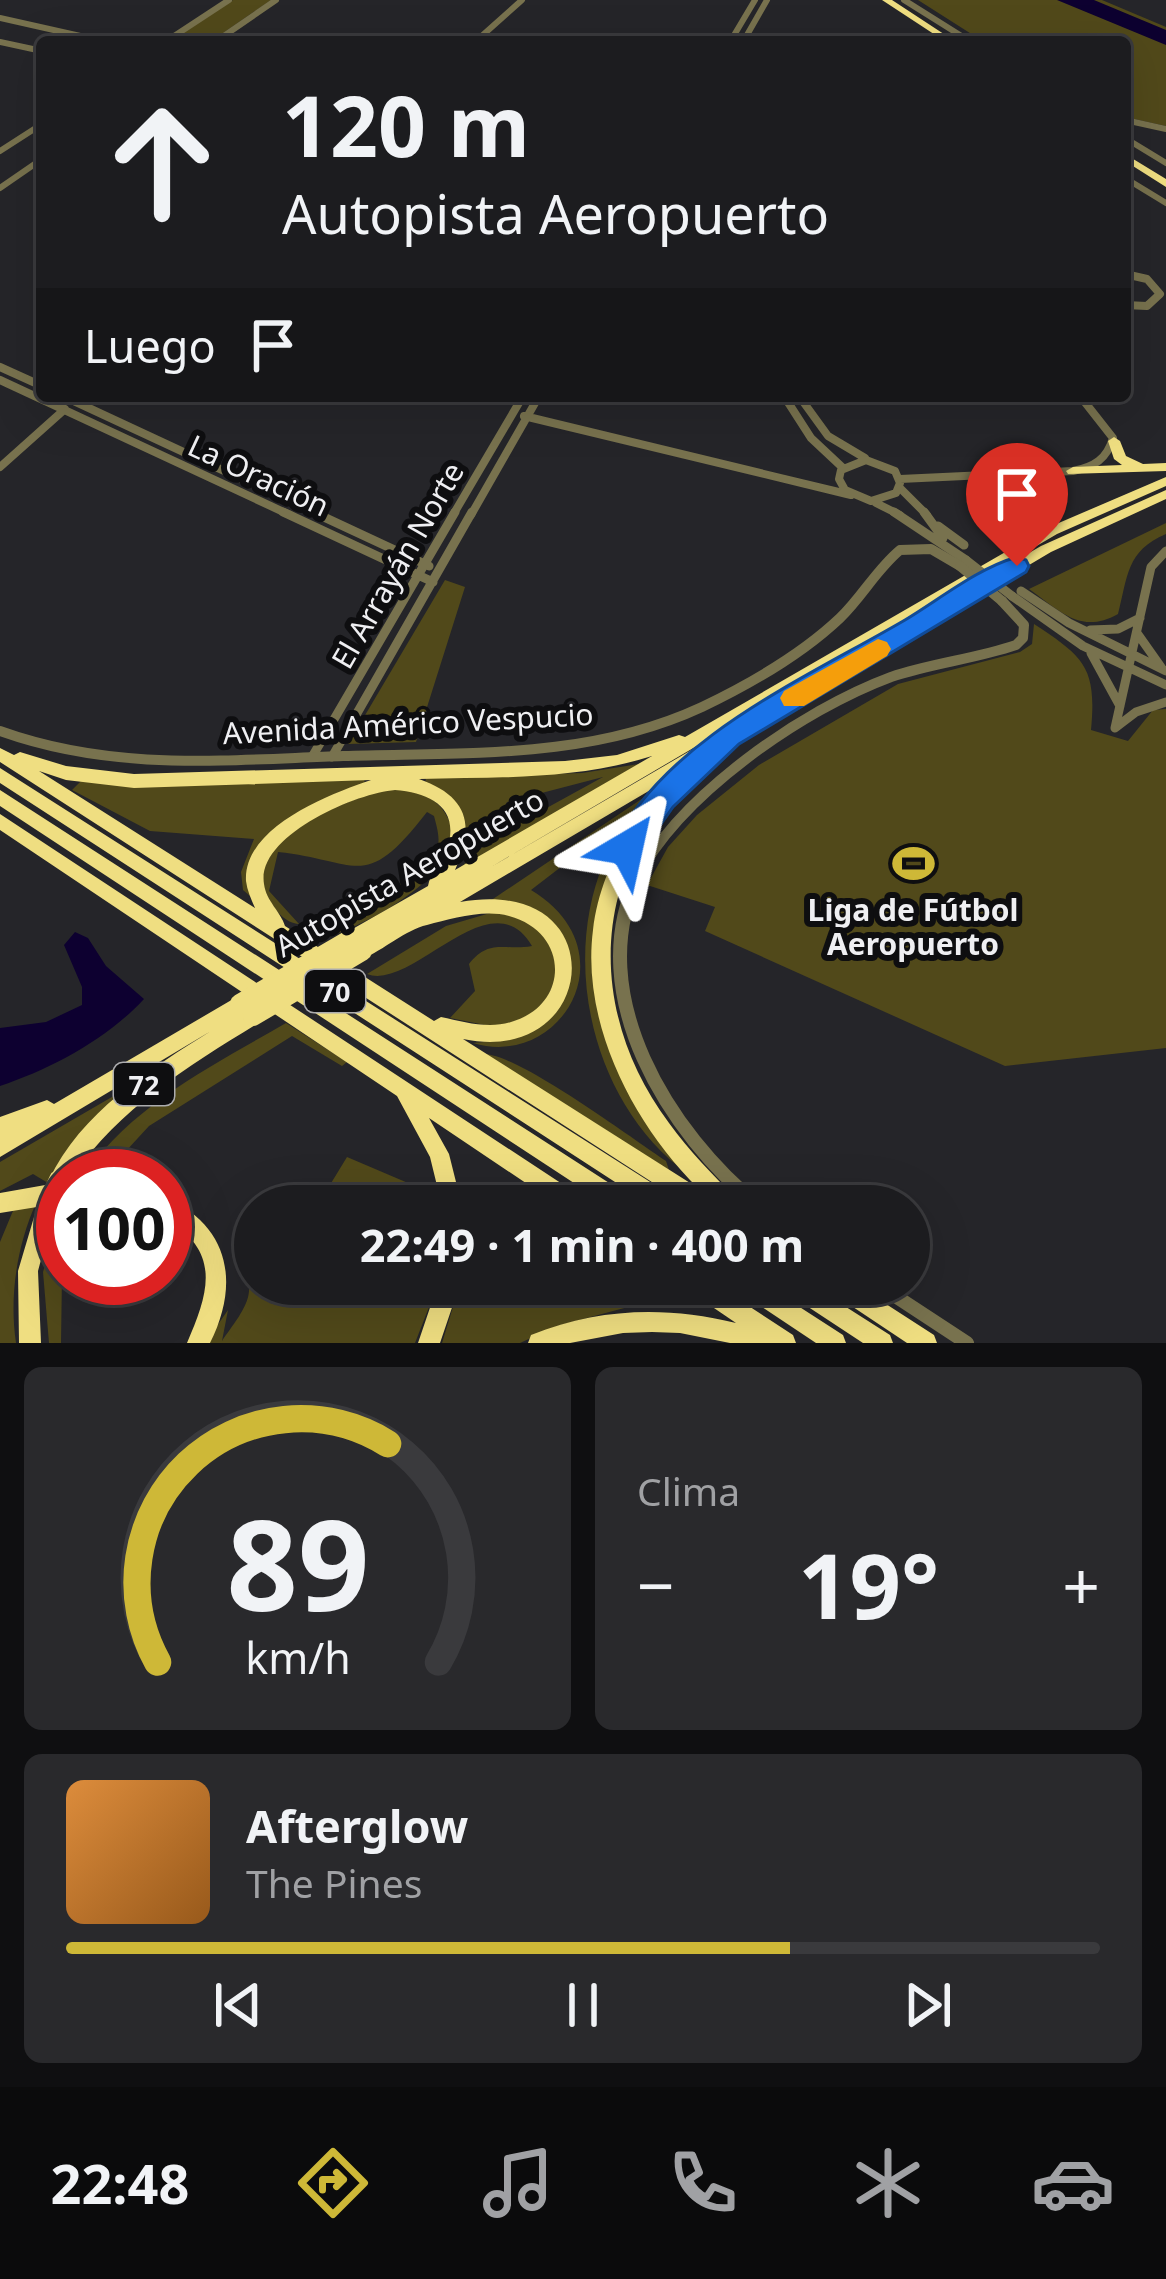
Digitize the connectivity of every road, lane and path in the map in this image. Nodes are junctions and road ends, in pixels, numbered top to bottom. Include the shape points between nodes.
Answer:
1 (229, 0) edge
2 (276, 0) edge
3 (522, 0) edge
4 (755, 0) edge
5 (767, 0) edge
6 (883, 0) edge
7 (909, 0) edge
8 (0, 18) edge
9 (80, 36) edge
10 (174, 36) edge
11 (224, 36) edge
12 (483, 36) edge
13 (734, 36) edge
14 (746, 36) edge
15 (936, 36) edge
16 (940, 36) edge
17 (966, 36) edge
18 (0, 42) edge
19 (36, 51) edge
20 (1131, 121) edge
21 (36, 128) edge
22 (1166, 129) edge
23 (1131, 142) edge
24 (0, 152) edge
25 (1131, 159) edge
26 (1166, 163) edge
27 (36, 164) edge
28 (1166, 181) edge
29 (1131, 182) edge
30 (0, 188) edge
31 (1166, 203) edge
32 (1131, 275) edge
33 (1131, 305) edge
34 (0, 367) edge
35 (0, 380) edge
36 (36, 383) edge
37 (36, 397) edge
38 (47, 402) edge
39 (73, 402) edge
40 (76, 402) edge
41 (519, 402) edge
42 (536, 402) edge
43 (788, 402) edge
44 (804, 402) edge
45 (1086, 402) edge
46 (64, 410) junction
47 (513, 413) junction
48 (527, 417) junction
49 (1114, 441) junction
50 (870, 460) junction
51 (0, 467) edge
52 (1166, 467) edge
53 (1148, 468) junction
54 (1072, 471) junction
55 (841, 472) junction
56 (1166, 482) edge
57 (809, 483) junction
58 (900, 483) junction
59 (1166, 494) edge
60 (851, 495) junction
61 (871, 501) junction
62 (1166, 503) edge
63 (1126, 510) junction
64 (959, 548) junction
65 (1166, 551) edge
66 (963, 563) junction
67 (425, 564) junction
68 (439, 570) junction
69 (418, 575) junction
70 (433, 582) junction
71 (1012, 596) junction
72 (1140, 618) junction
73 (1078, 628) junction
74 (1137, 633) junction
75 (1083, 646) junction
76 (1132, 654) junction
77 (1128, 669) junction
78 (1166, 671) edge
79 (1166, 685) edge
80 (1166, 702) edge
81 (1120, 706) junction
82 (725, 730) junction
83 (0, 731) edge
84 (0, 751) edge
85 (332, 757) junction
86 (312, 758) junction
87 (0, 775) edge
88 (0, 797) edge
89 (0, 821) edge
90 (408, 915) junction
91 (292, 939) junction
92 (247, 1010) junction
93 (416, 1017) junction
94 (105, 1085) junction
95 (396, 1085) junction
96 (0, 1127) edge
97 (0, 1148) edge
98 (81, 1149) edge
99 (446, 1185) edge
100 (546, 1185) edge
101 (595, 1185) edge
102 (637, 1185) edge
103 (675, 1185) edge
104 (709, 1185) edge
105 (734, 1185) edge
106 (36, 1197) edge
107 (0, 1203) edge
108 (192, 1225) edge
109 (36, 1249) edge
110 (442, 1305) edge
111 (728, 1305) edge
112 (778, 1305) edge
113 (823, 1305) edge
114 (868, 1305) edge
115 (909, 1305) edge
116 (30, 1336) edge
117 (198, 1343) edge
118 (429, 1343) edge
119 (539, 1343) edge
120 (764, 1343) edge
121 (785, 1343) edge
122 (835, 1343) edge
123 (882, 1343) edge
124 (926, 1343) edge
125 (967, 1343) edge

1 - 10 street
2 - 11 street
3 - 12 street
4 - 13 street
5 - 14 street
6 - 15 highway
6 - 16 highway
7 - 17 street
8 - 9 street
18 - 19 street
20 - 22 street
21 - 24 street
23 - 26 street
25 - 28 highway
27 - 30 street
29 - 31 street
32 - 33 street via 1160,294 1147,306
34 - 36 street
35 - 37 street, La Oración
38 - 46 street, La Oración
39 - 46 street
40 - 67 street, La Oración
41 - 47 street, El Arrayán Norte
42 - 48 street, El Arrayán Norte
43 - 55 street
44 - 50 street via 828,436
45 - 49 street
46 - 51 street
46 - 69 street, La Oración
47 - 48 street
47 - 67 street, El Arrayán Norte
48 - 57 street
48 - 68 street, El Arrayán Norte
49 - 53 highway via 1120,459
49 - 54 street via 1102,460
50 - 55 street
50 - 58 street via 890,467
52 - 53 highway
53 - 54 highway
54 - 58 street
55 - 57 street
55 - 60 street
56 - 82 highway, Autopista Aeropuerto / 72 via 1052,531
57 - 60 street
58 - 61 street via 887,499
58 - 64 street
59 - 63 highway, Autopista Aeropuerto / 72
60 - 61 street
61 - 64 street
62 - 63 highway
63 - 82 highway, Autopista Aeropuerto / 72
64 - 66 street
65 - 72 street via 1151,567
66 - 71 street, Avenida Américo Vespucio, bridge
66 - 85 street, Avenida Américo Vespucio via 931,549 900,550 814,639 703,707 636,733 551,749
67 - 68 street, La Oración
67 - 69 street, El Arrayán Norte
68 - 70 street, El Arrayán Norte
69 - 70 street, La Oración
69 - 86 street, El Arrayán Norte
70 - 85 street, El Arrayán Norte
71 - 73 street
71 - 75 street
71 - 105 street via 1024,625 1016,645 884,680 806,723 693,798 639,876 622,955 640,1054 682,1130
72 - 73 street via 1110,630
72 - 74 street
73 - 76 street
74 - 76 street
74 - 78 street
75 - 77 street
75 - 81 street
76 - 77 street
76 - 78 street
77 - 79 street
77 - 81 street
80 - 81 street via 1115,728
82 - 84 highway via 617,761 520,770 110,780
82 - 90 highway, Autopista Aeropuerto / 72
82 - 104 highway via 627,848 604,910 599,962 612,1038 638,1097
83 - 86 street, Avenida Américo Vespucio via 108,760
84 - 91 highway
85 - 86 street, Avenida Américo Vespucio
87 - 102 highway, 70
88 - 101 highway, 70
89 - 95 highway
90 - 91 highway via 451,865 460,826 433,791 381,784 296,820 261,854 255,890
90 - 92 highway, Autopista Aeropuerto / 72, bridge
90 - 93 highway via 518,910 555,936 565,970 553,1004 518,1032 472,1036
91 - 93 highway
92 - 94 highway, Autopista Aeropuerto / 72
92 - 98 highway, Autopista Aeropuerto / 72 via 122,1102
93 - 103 highway
94 - 96 highway
94 - 97 highway, Autopista Aeropuerto / 72
95 - 99 highway via 431,1135
95 - 100 highway
106 - 107 highway
108 - 117 highway via 215,1256 215,1306
109 - 116 highway, Autopista Aeropuerto / 72 via 28,1271
110 - 118 highway
111 - 121 highway
112 - 122 highway
113 - 123 highway
114 - 124 highway
115 - 125 street
119 - 120 highway via 588,1327 655,1320

